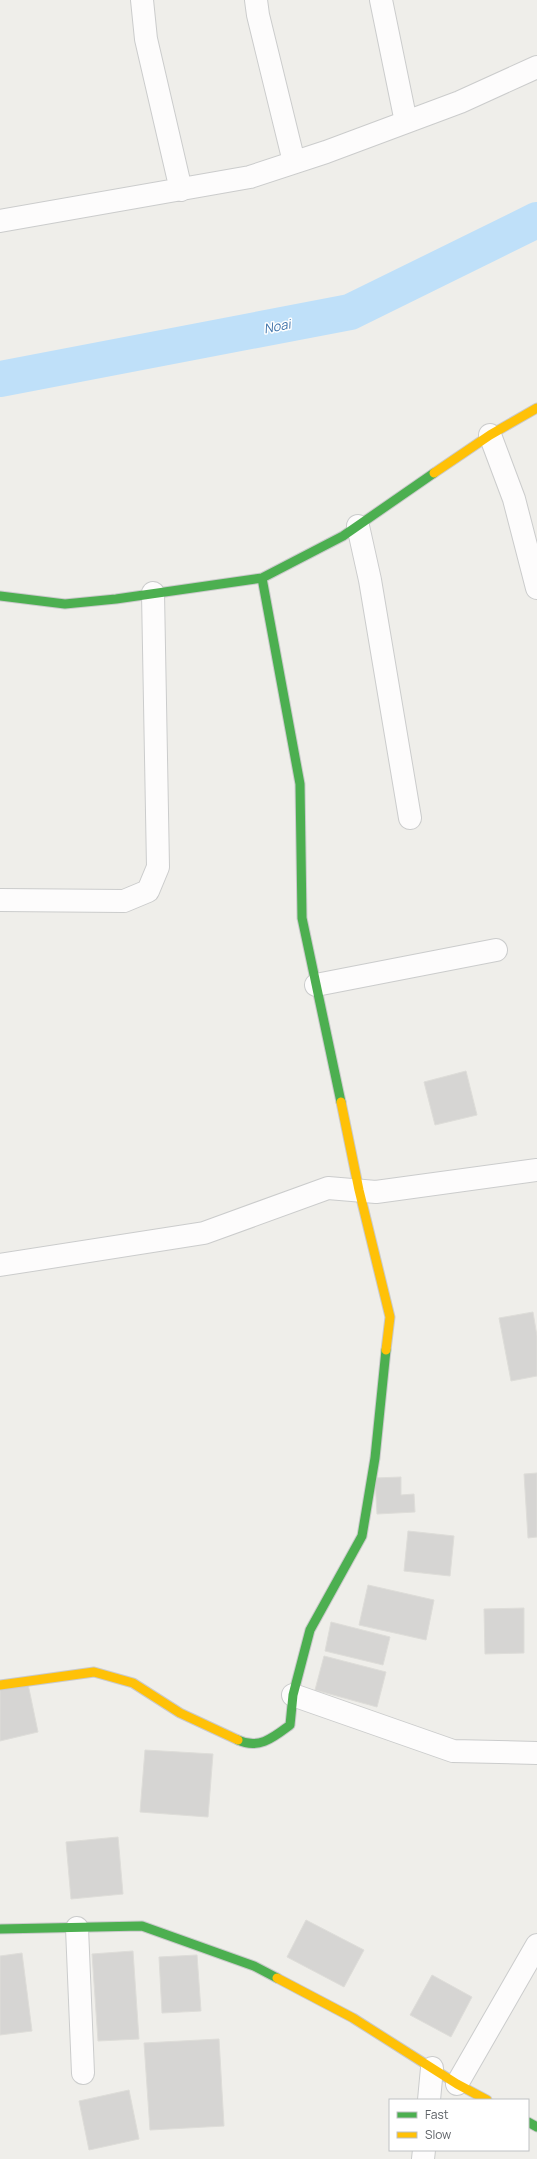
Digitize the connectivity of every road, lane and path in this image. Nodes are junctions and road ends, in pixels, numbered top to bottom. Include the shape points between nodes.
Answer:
1 (142, 0) edge
2 (256, 0) edge
3 (381, 0) edge
4 (537, 67) edge
5 (406, 122) junction
6 (294, 162) junction
7 (180, 190) junction
8 (0, 221) edge
9 (537, 408) edge
10 (490, 435) junction
11 (358, 526) junction
12 (262, 578) junction
13 (537, 588) edge
14 (153, 593) junction
15 (0, 596) edge
16 (410, 818) dead end
17 (0, 900) edge
18 (496, 950) dead end
19 (316, 985) junction
20 (537, 1170) edge
21 (359, 1190) junction
22 (0, 1266) edge
23 (0, 1685) edge
24 (293, 1695) junction
25 (537, 1753) edge
26 (77, 1928) junction
27 (0, 1929) edge
28 (537, 1945) edge
29 (432, 2068) junction
30 (83, 2073) dead end
31 (457, 2084) junction
32 (429, 2099) edge
33 (485, 2099) edge

1 - 7 street via 146,39
2 - 6 street
3 - 5 street
4 - 5 street via 460,102
5 - 6 street
6 - 7 street via 250,177
7 - 8 street
9 - 10 street
10 - 11 street
10 - 13 street via 514,499
11 - 12 street
11 - 16 street via 370,580
12 - 14 street
12 - 19 street via 300,784 302,918
14 - 15 street via 65,604
14 - 17 street via 158,867 148,891 124,901
18 - 19 street
19 - 21 street
20 - 21 street via 376,1192
21 - 22 street via 328,1188 204,1233
21 - 24 street via 390,1317 375,1458 362,1536 310,1630
23 - 24 street via 94,1672 133,1683 180,1713 248,1745 269,1741 290,1725
24 - 25 street via 453,1751
26 - 27 street
26 - 29 street via 142,1926 254,1966 353,2018
26 - 30 street
28 - 31 street
29 - 31 street
29 - 32 street
31 - 33 street

